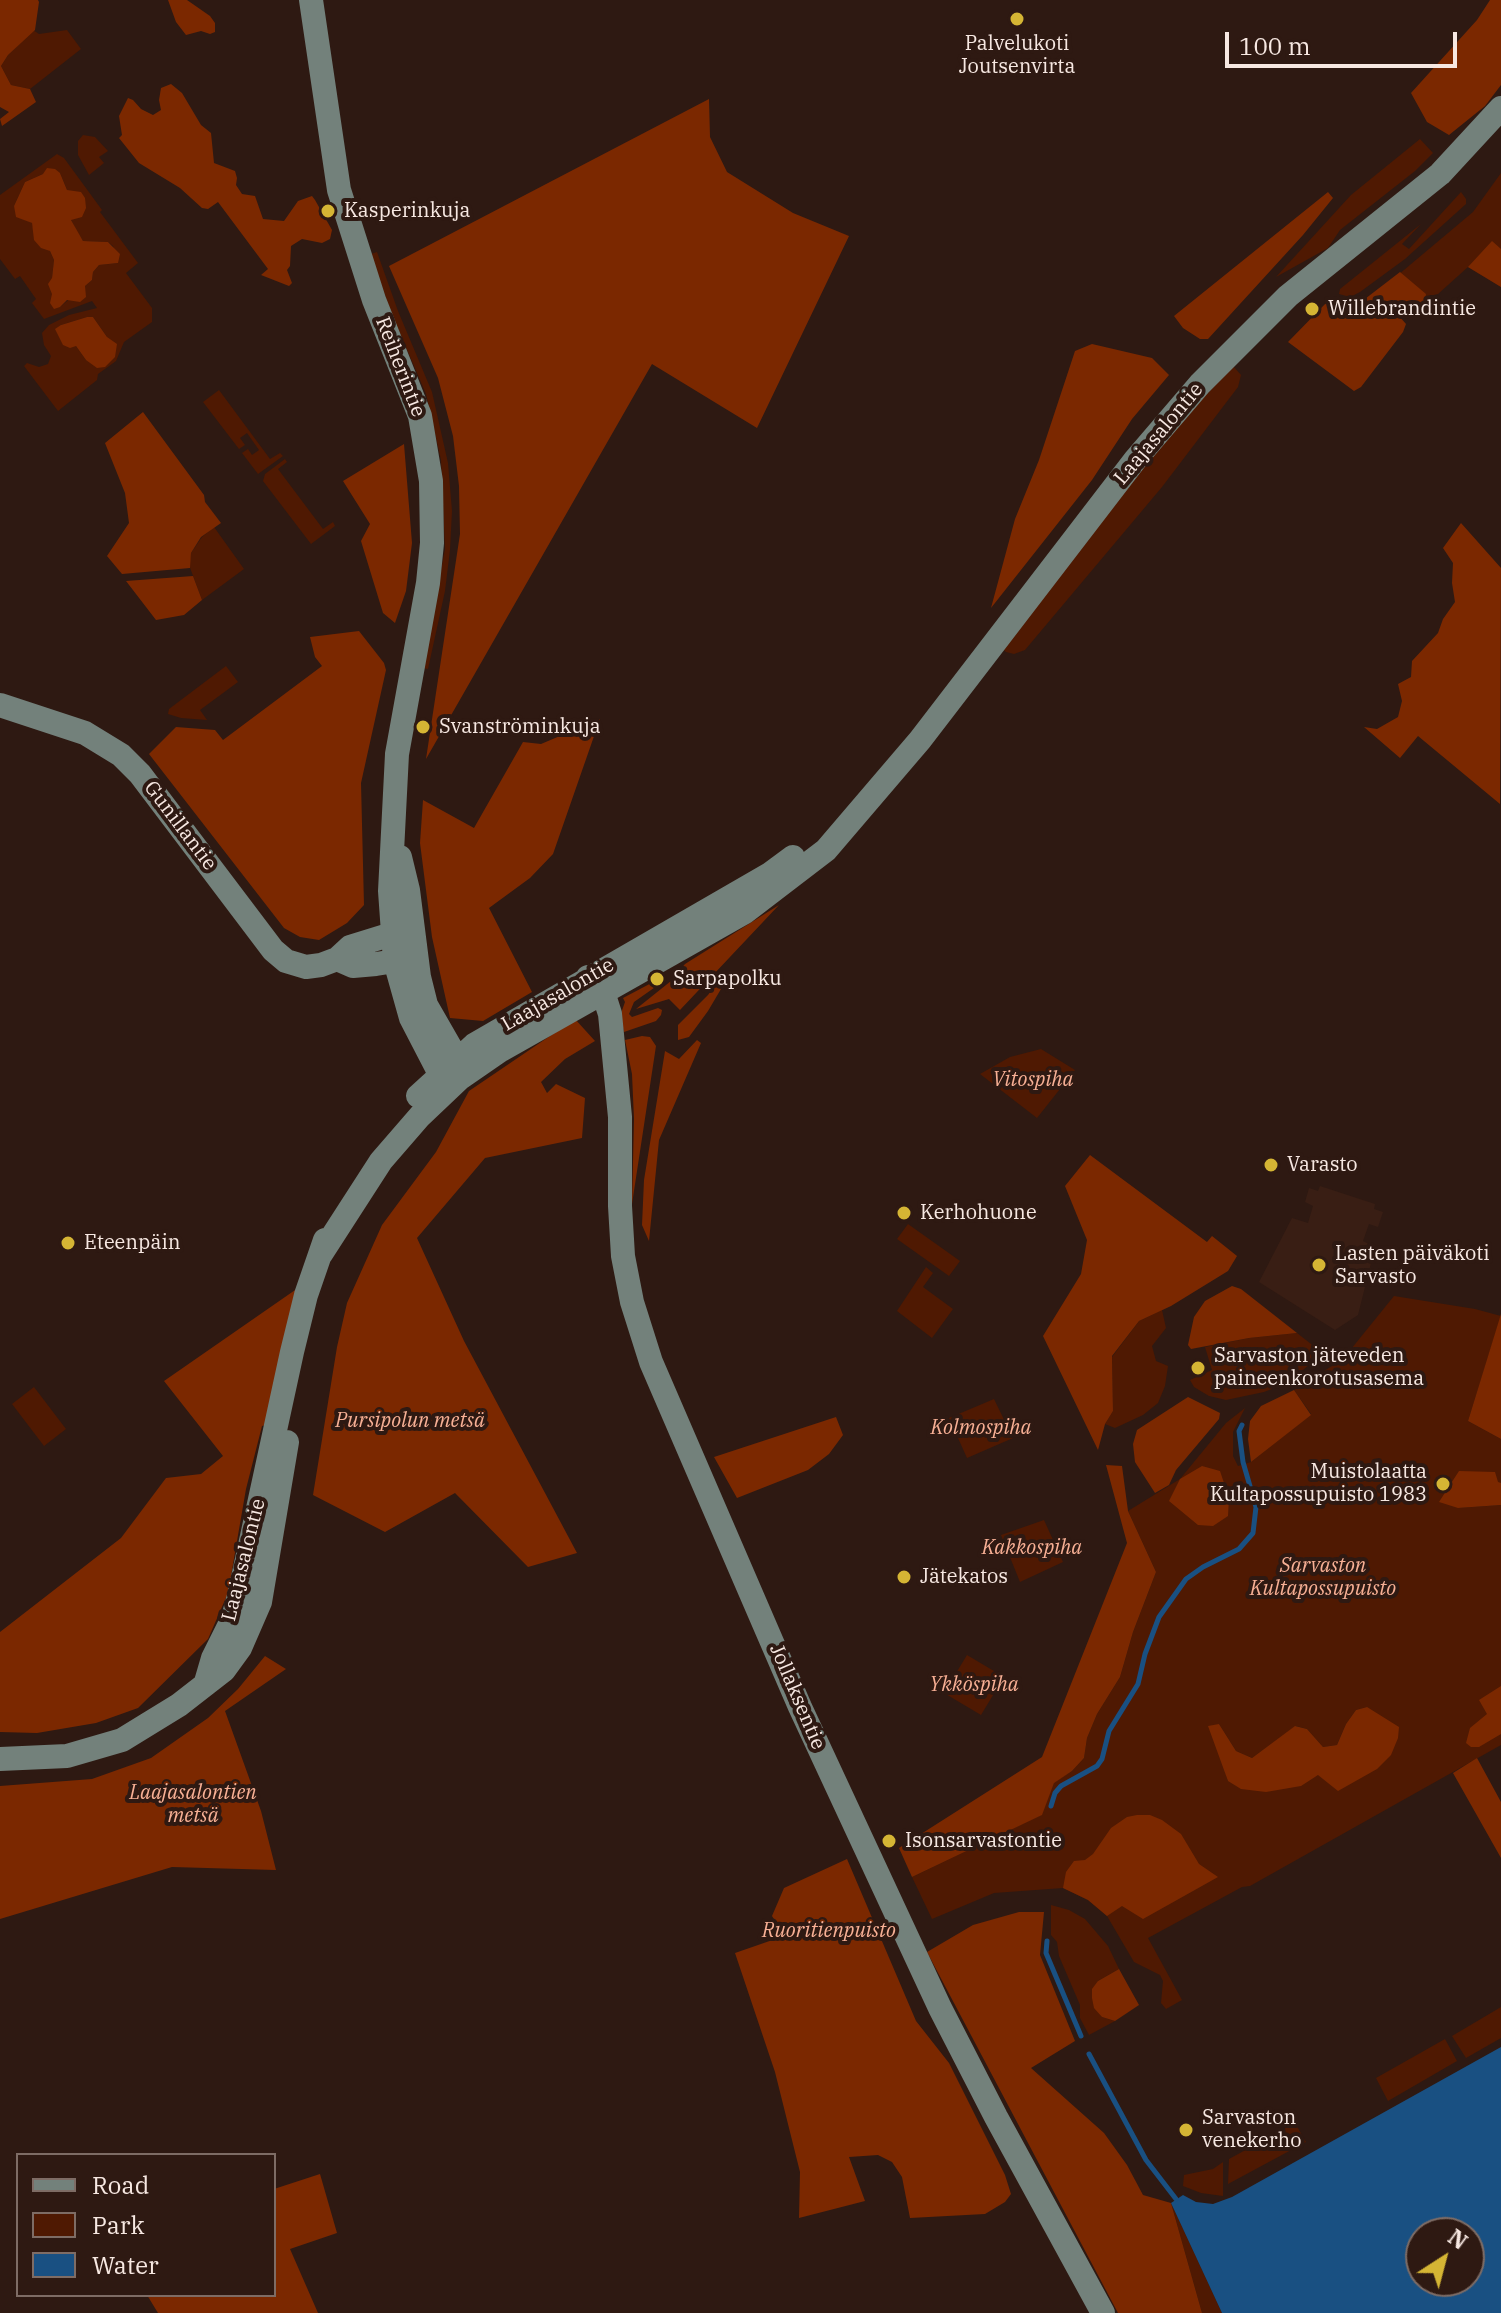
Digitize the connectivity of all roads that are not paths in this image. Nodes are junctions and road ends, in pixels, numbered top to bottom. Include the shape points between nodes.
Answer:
1 (311, 0) edge
2 (1501, 108) edge
3 (0, 705) edge
4 (395, 835) junction
5 (392, 934) junction
6 (415, 945) junction
7 (337, 959) junction
8 (395, 961) junction
9 (597, 1000) junction
10 (452, 1071) junction
11 (0, 1759) edge
12 (1103, 2313) edge

1 - 4 main road, Reiherintie via 339,190 374,300 420,416 431,481 428,583 397,754
2 - 9 main road, Laajasalontie via 1440,174 1288,296 1200,384 863,806
3 - 7 main road, Gunillantie via 106,743 140,774 273,950 306,967
4 - 5 main road, Reiherintie
4 - 6 main road, Reiherintie
5 - 6 main road
5 - 7 main road, Gunillantie via 350,947
5 - 8 main road, Reiherintie
6 - 8 main road
6 - 10 main road, Reiherintie via 426,1005
7 - 8 main road, Gunillantie via 353,966
8 - 10 main road, Reiherintie via 411,1018
9 - 10 main road, Laajasalontie via 474,1045
9 - 12 main road, Jollaksentie via 613,1044 623,1256 651,1362 800,1707 940,2008
10 - 11 main road, Laajasalontie via 381,1161 321,1254 306,1295 239,1596 206,1682 122,1740 67,1756

